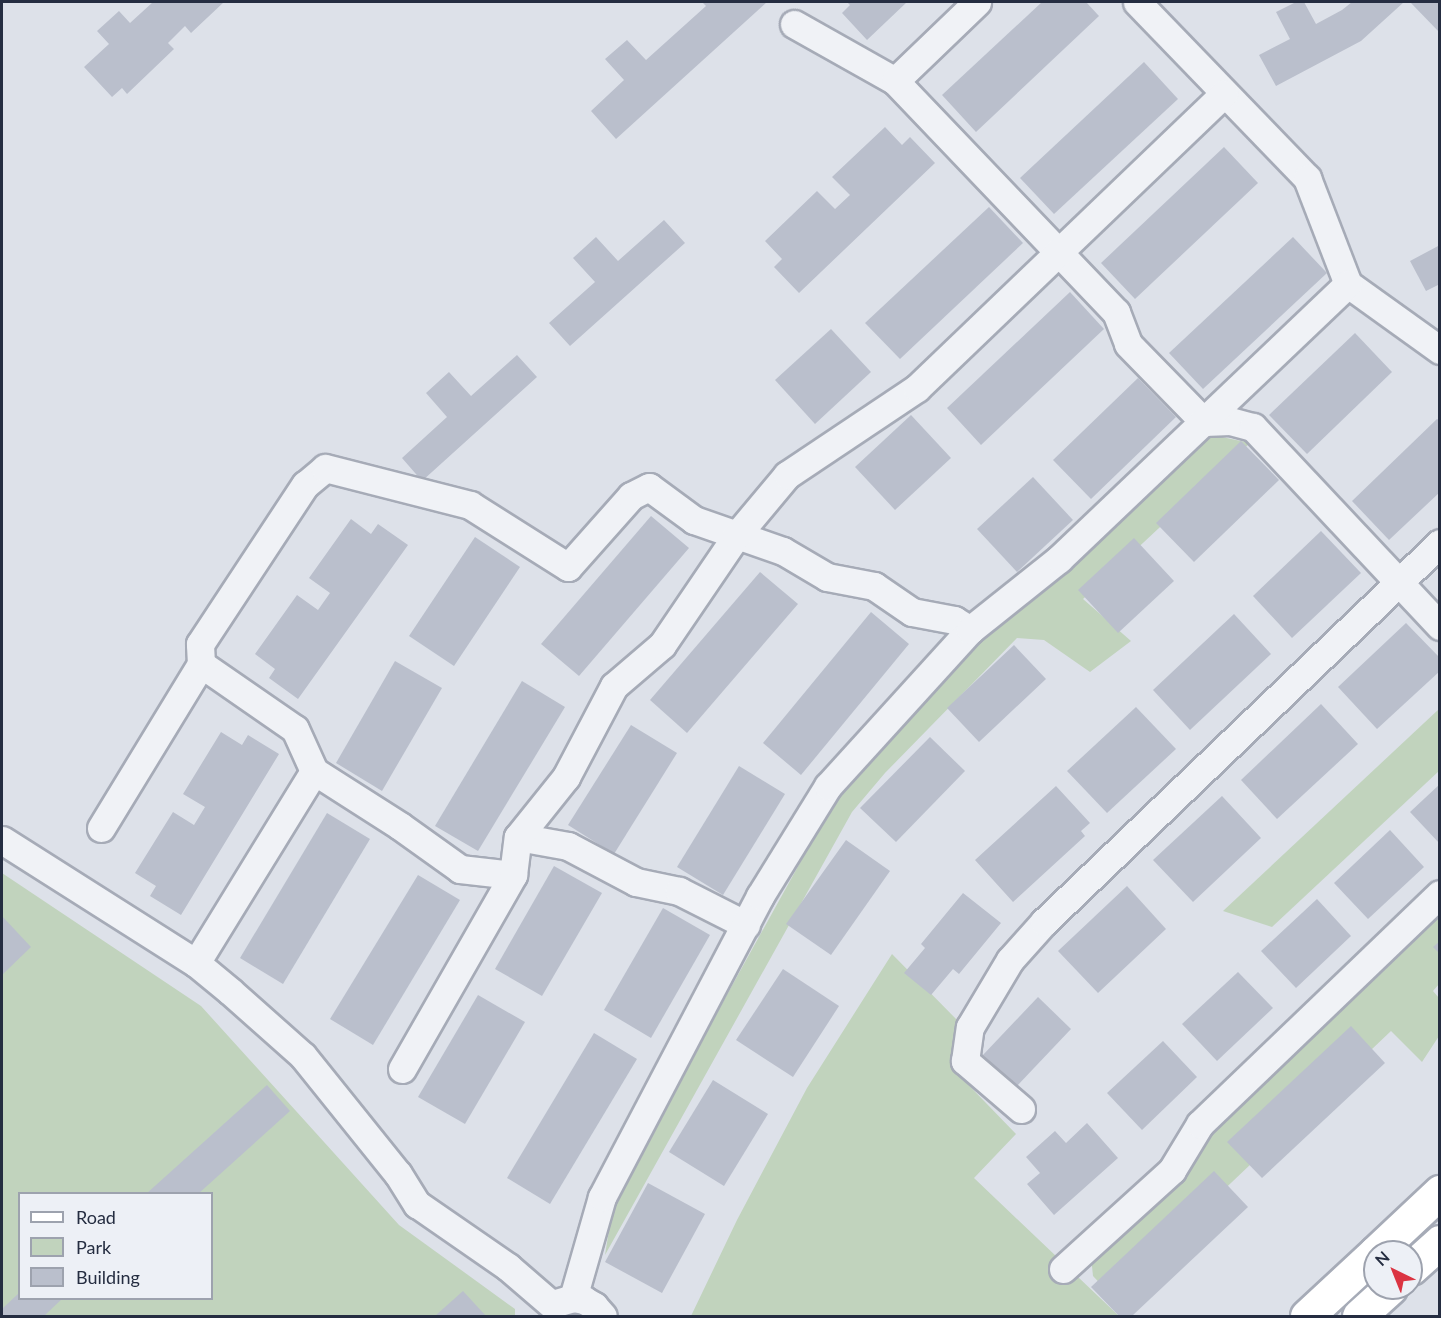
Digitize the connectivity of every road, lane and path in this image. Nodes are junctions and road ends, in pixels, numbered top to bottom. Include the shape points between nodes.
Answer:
1 (977, 2) edge
2 (1137, 2) edge
3 (794, 24) dead end
4 (895, 81) junction
5 (1224, 94) junction
6 (1059, 252) junction
7 (1348, 284) junction
8 (1440, 350) edge
9 (1204, 422) junction
10 (735, 536) junction
11 (1440, 543) edge
12 (1398, 581) junction
13 (1440, 626) edge
14 (970, 630) junction
15 (201, 664) junction
16 (315, 771) junction
17 (101, 828) dead end
18 (518, 837) junction
19 (2, 840) edge
20 (513, 876) junction
21 (1440, 894) edge
22 (746, 925) junction
23 (196, 963) junction
24 (402, 1069) dead end
25 (1020, 1109) dead end
26 (1440, 1192) edge
27 (1388, 1240) edge
28 (1440, 1242) edge
29 (1423, 1257) edge
30 (1363, 1263) edge
31 (1063, 1269) dead end
32 (1377, 1300) edge
33 (556, 1307) edge
34 (603, 1317) edge
35 (1306, 1317) edge
36 (1359, 1317) edge

1 - 4 lane
2 - 5 lane
3 - 4 lane
4 - 6 lane
5 - 6 lane
5 - 7 lane via 1307,178
6 - 9 lane via 1116,312 1128,344
6 - 10 lane via 916,388 787,476
7 - 8 lane
7 - 9 lane
9 - 12 lane via 1230,421 1253,426
9 - 14 lane via 1059,559
10 - 14 lane via 783,551 827,577 874,586 912,612 954,620
10 - 15 lane via 694,520 649,487 631,496 568,567 470,505 325,468 305,485 200,644
10 - 18 lane via 662,645 614,686 566,777
11 - 12 lane
12 - 13 lane
12 - 25 lane via 1044,922 1010,960 970,1027 965,1061
14 - 22 lane via 828,786
15 - 16 lane via 295,729
15 - 17 lane
16 - 20 lane via 460,869
16 - 23 lane
18 - 20 lane
18 - 22 lane via 568,846 636,882 679,891
19 - 23 lane
20 - 24 lane
21 - 31 lane via 1200,1124 1172,1170
22 - 33 lane via 602,1197
23 - 33 lane via 303,1056 398,1174 417,1204 508,1267
26 - 27 main road
28 - 29 main road
30 - 35 main road
32 - 36 main road
33 - 34 lane via 594,1306

